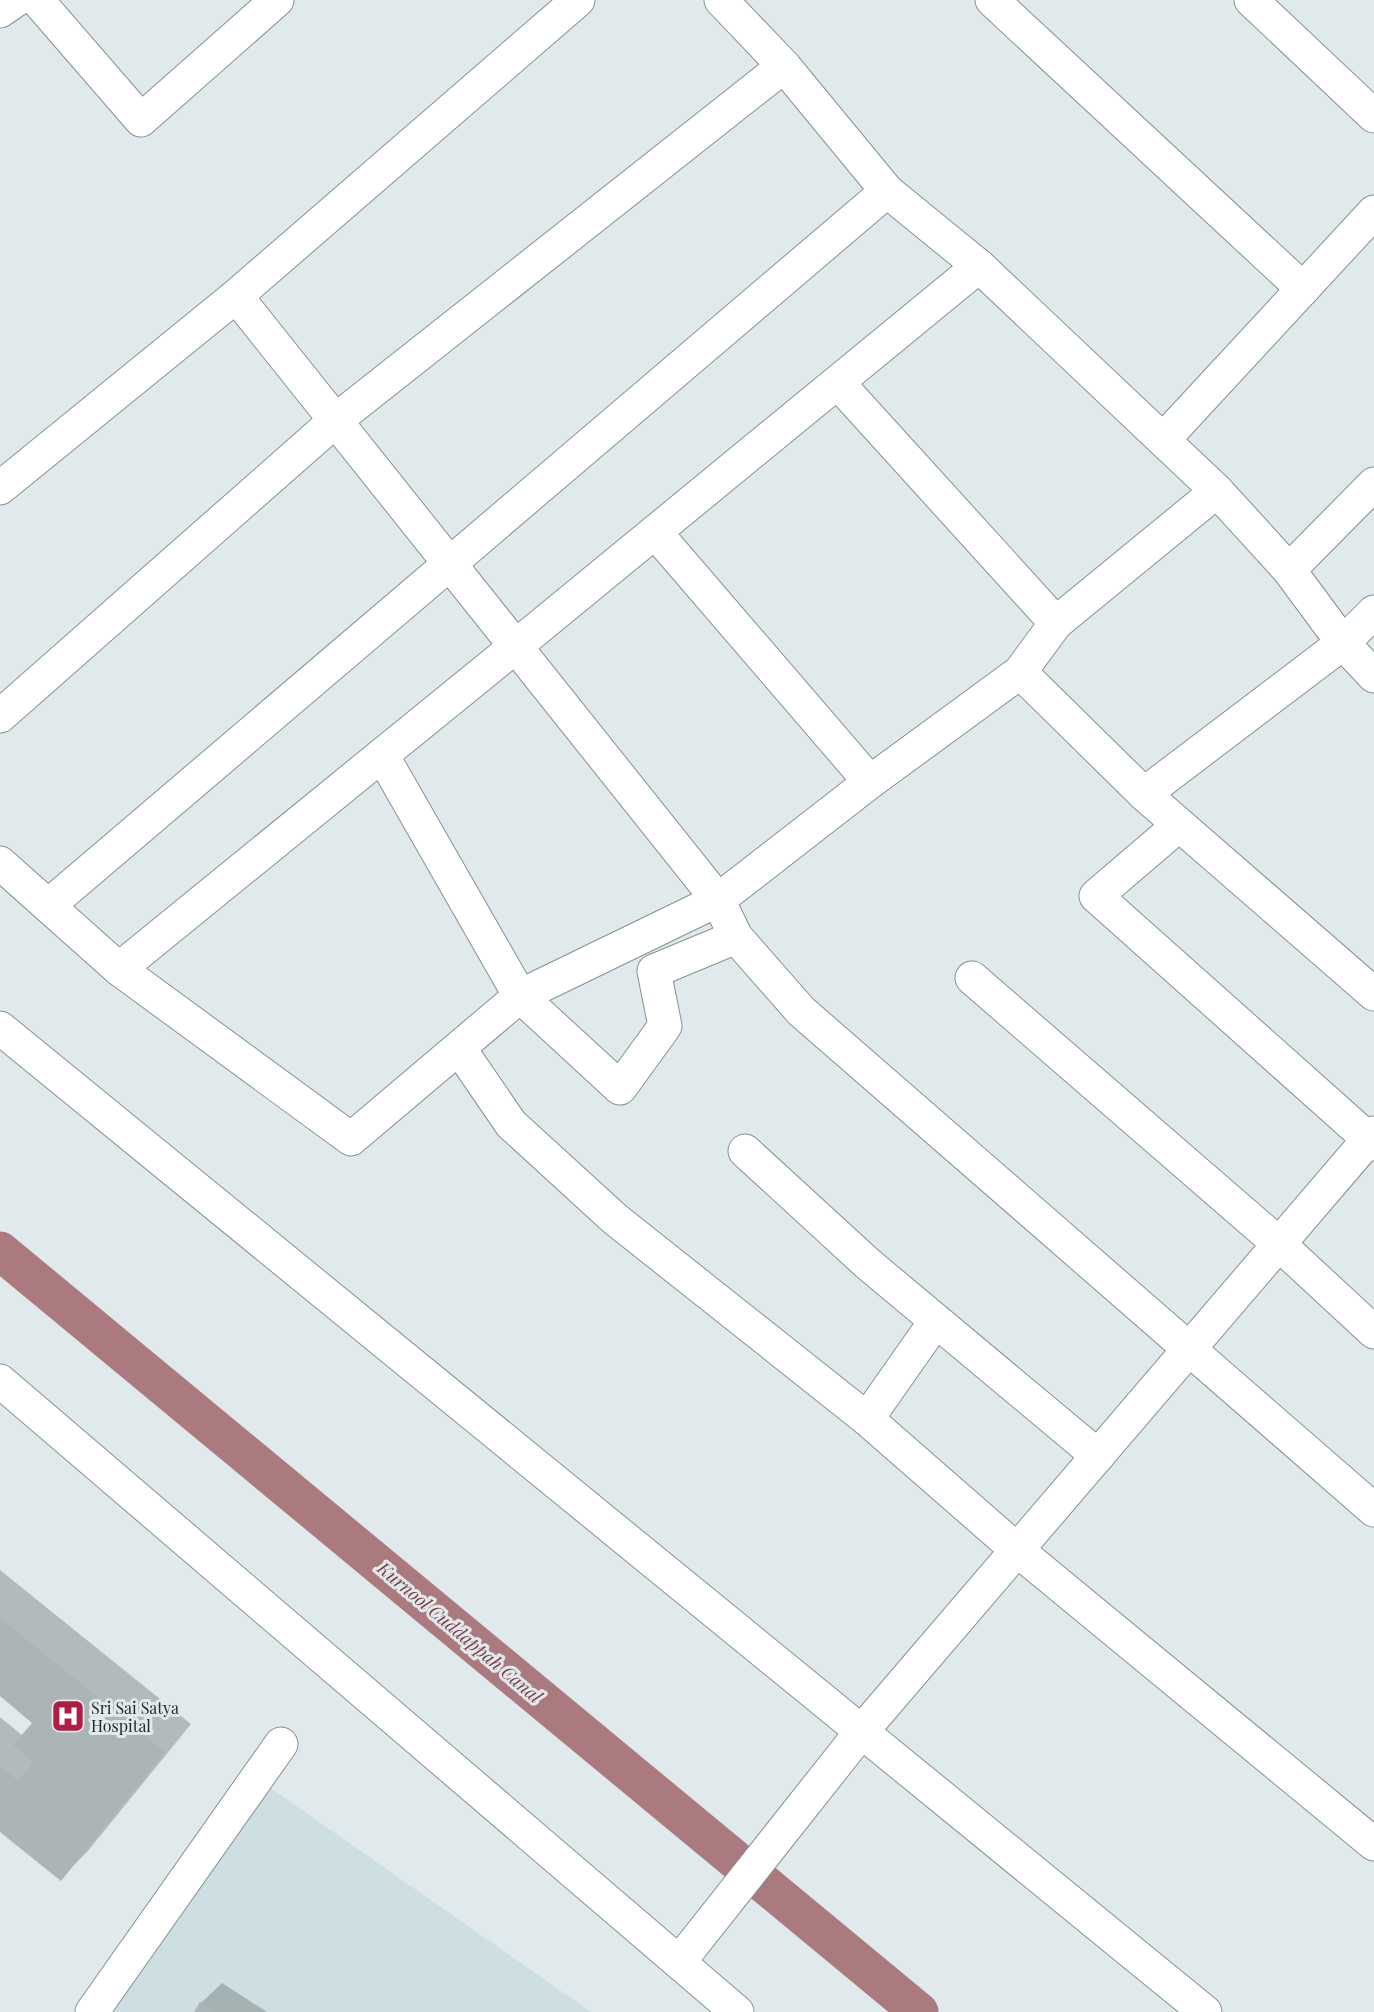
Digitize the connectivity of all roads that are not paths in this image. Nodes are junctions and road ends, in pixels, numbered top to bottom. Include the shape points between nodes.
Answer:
1 (16, 0) edge
2 (37, 0) edge
3 (277, 0) edge
4 (578, 0) edge
5 (992, 0) edge
6 (1251, 0) edge
7 (735, 5) edge
8 (0, 11) edge
9 (784, 66) junction
10 (1374, 116) edge
11 (887, 191) junction
12 (1374, 212) edge
13 (980, 266) junction
14 (1303, 289) junction
15 (236, 296) junction
16 (838, 383) junction
17 (336, 420) junction
18 (1163, 440) junction
19 (1374, 484) edge
20 (0, 488) edge
21 (1217, 491) junction
22 (655, 532) junction
23 (451, 564) junction
24 (1289, 570) junction
25 (1374, 612) edge
26 (1056, 623) junction
27 (1343, 643) junction
28 (516, 646) junction
29 (1020, 672) junction
30 (1374, 676) edge
31 (0, 716) edge
32 (382, 755) junction
33 (870, 782) junction
34 (1144, 794) junction
35 (1179, 825) junction
36 (0, 863) edge
37 (718, 900) junction
38 (49, 905) junction
39 (736, 938) junction
40 (119, 969) junction
41 (972, 978) dead end
42 (1374, 994) edge
43 (520, 996) junction
44 (0, 1028) edge
45 (459, 1048) junction
46 (1372, 1139) edge
47 (745, 1151) dead end
48 (1279, 1244) junction
49 (935, 1322) junction
50 (1374, 1332) edge
51 (1189, 1349) junction
52 (0, 1381) edge
53 (867, 1419) junction
54 (1098, 1456) junction
55 (1374, 1510) edge
56 (1017, 1550) junction
57 (862, 1731) junction
58 (281, 1744) dead end
59 (1374, 1844) edge
60 (679, 1962) junction
61 (92, 2012) edge
62 (737, 2012) edge
63 (1205, 2012) edge

1 - 8 street
2 - 3 street via 141,120
4 - 15 street
5 - 14 street
6 - 10 street
7 - 9 street
9 - 11 street
9 - 17 street
11 - 13 street
11 - 23 street
12 - 14 street
13 - 16 street
13 - 18 street
14 - 18 street
15 - 17 street
15 - 20 street
16 - 22 street
16 - 26 street
17 - 23 street
17 - 31 street
18 - 21 street
19 - 24 street
21 - 24 street
21 - 26 street
22 - 28 street
22 - 33 street
23 - 28 street
23 - 38 street
24 - 27 street
25 - 27 street
26 - 29 street
27 - 30 street
27 - 34 street
28 - 32 street
28 - 37 street
29 - 33 street
29 - 34 street
32 - 40 street
32 - 43 street
33 - 37 street
34 - 35 street
35 - 42 street
35 - 46 street via 1095,896
36 - 38 street
37 - 39 street
37 - 43 street
38 - 40 street
39 - 43 street via 654,971 665,1026 620,1088
39 - 51 street via 801,1011
40 - 45 street via 351,1139
41 - 48 street
43 - 45 street
44 - 57 street
45 - 53 street via 511,1124 615,1219
46 - 48 street
47 - 49 street
48 - 50 street
48 - 51 street
49 - 53 street
49 - 54 street
51 - 54 street
51 - 55 street
52 - 60 street
53 - 56 street
54 - 56 street
56 - 57 street
56 - 59 street
57 - 60 street
57 - 63 street
58 - 61 street
60 - 62 street

